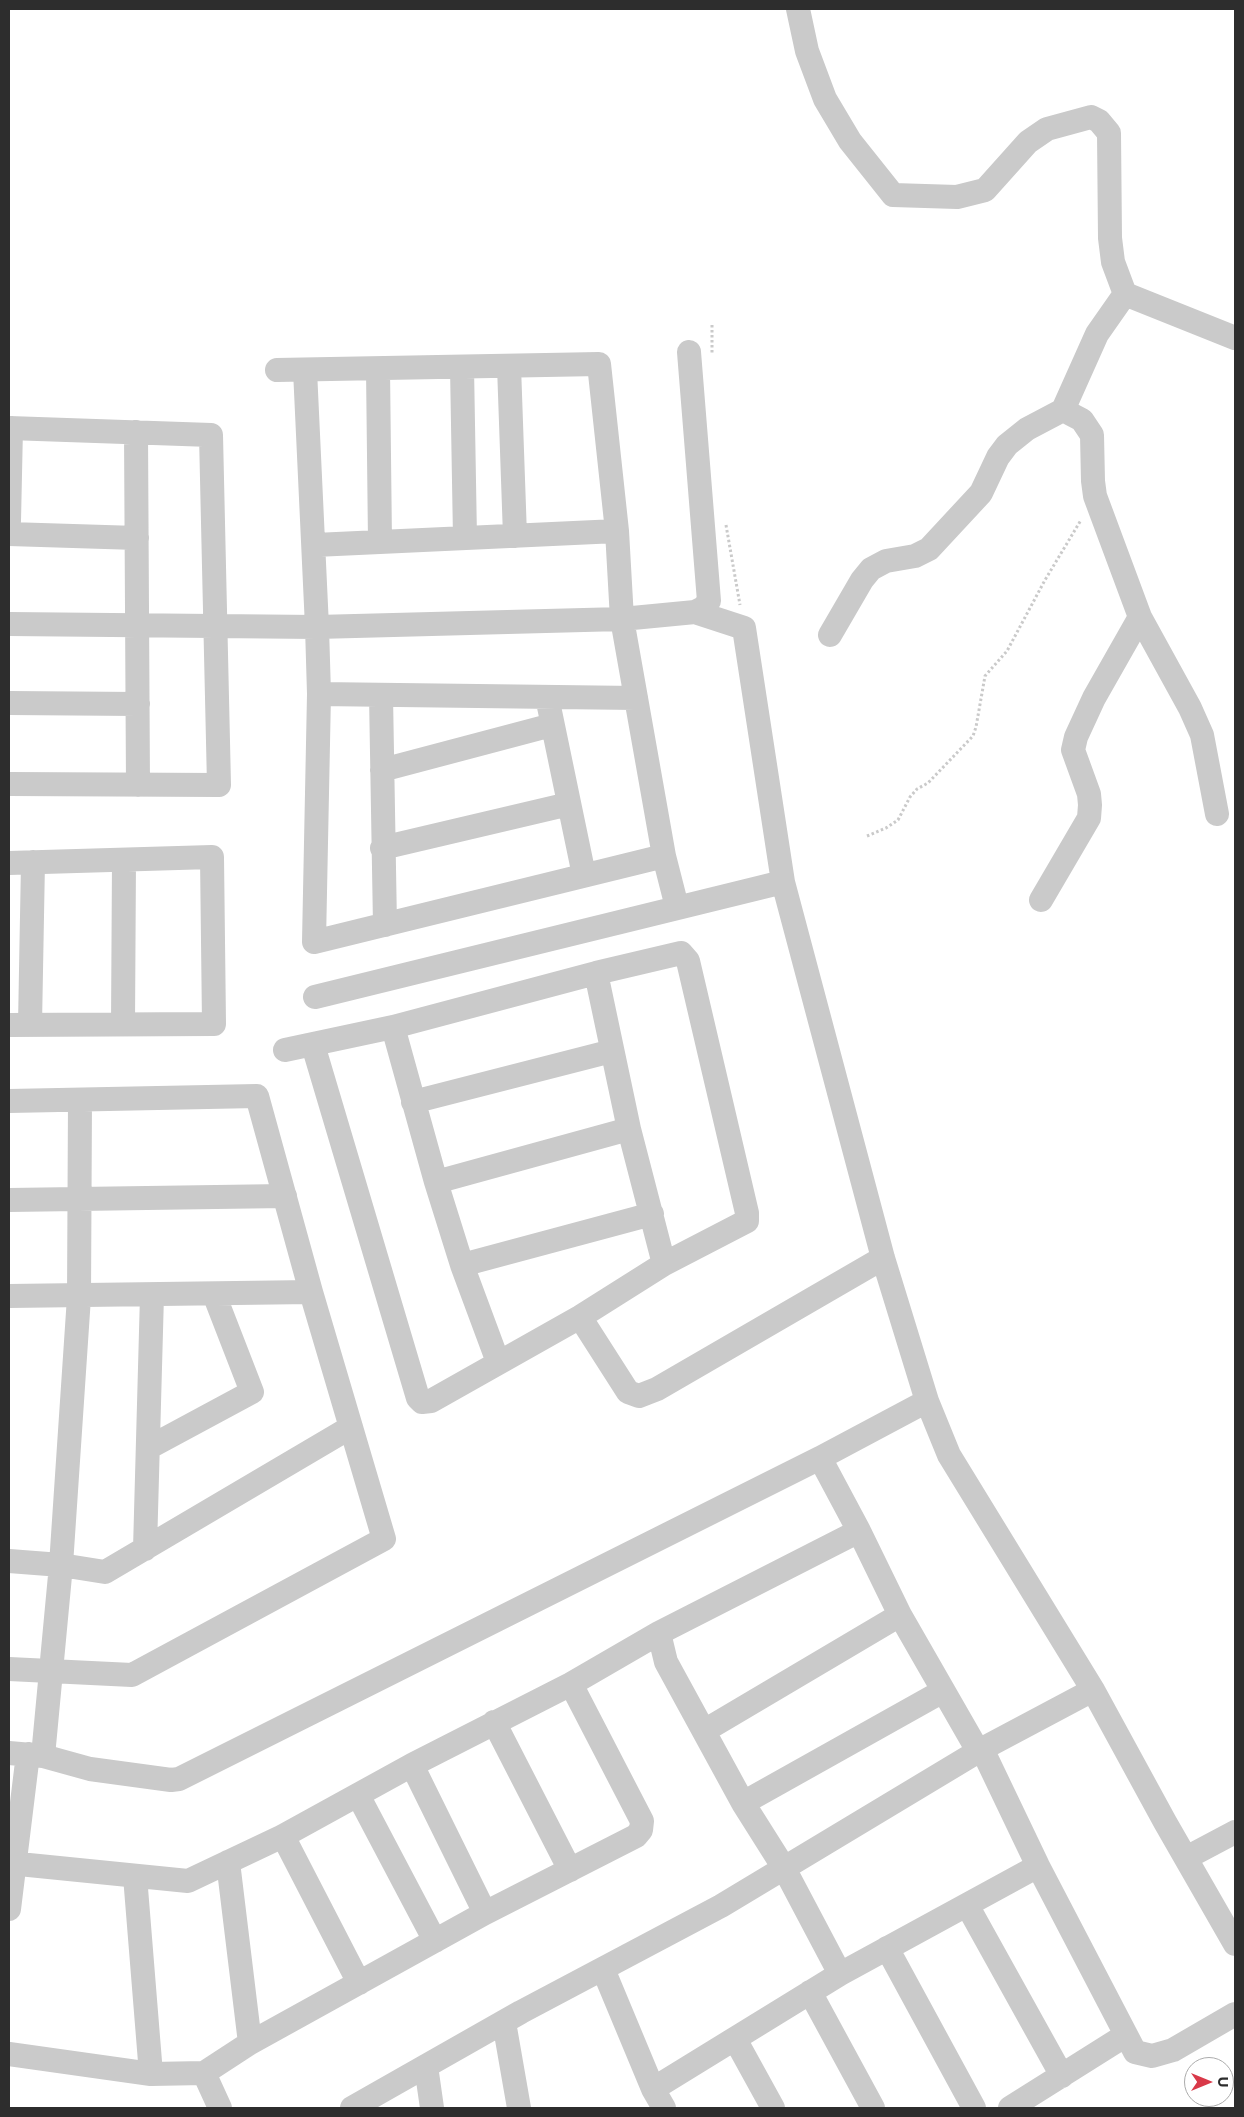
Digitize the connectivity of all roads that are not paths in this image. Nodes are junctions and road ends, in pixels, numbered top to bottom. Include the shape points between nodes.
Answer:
1 (798, 9) edge
2 (1125, 294) junction
3 (1235, 338) edge
4 (689, 352) dead end
5 (509, 366) junction
6 (462, 367) junction
7 (378, 369) junction
8 (277, 370) dead end
9 (305, 370) junction
10 (1063, 410) junction
11 (10, 428) edge
12 (136, 432) junction
13 (9, 521) edge
14 (617, 531) junction
15 (9, 534) edge
16 (515, 536) junction
17 (137, 538) junction
18 (465, 538) junction
19 (380, 542) junction
20 (314, 544) junction
21 (695, 612) junction
22 (1140, 617) junction
23 (622, 619) junction
24 (9, 624) edge
25 (138, 625) junction
26 (216, 626) junction
27 (317, 627) junction
28 (830, 635) dead end
29 (319, 694) junction
30 (380, 695) junction
31 (547, 697) junction
32 (636, 698) junction
33 (9, 703) edge
34 (138, 704) junction
35 (552, 725) junction
36 (382, 770) junction
37 (9, 784) edge
38 (138, 785) junction
39 (569, 804) junction
40 (1217, 814) dead end
41 (382, 848) junction
42 (664, 856) junction
43 (124, 860) junction
44 (32, 862) junction
45 (9, 863) edge
46 (584, 875) junction
47 (783, 882) junction
48 (1041, 900) dead end
49 (678, 907) junction
50 (385, 924) junction
51 (596, 973) junction
52 (316, 997) dead end
53 (123, 1024) junction
54 (19, 1025) edge
55 (393, 1027) junction
56 (313, 1045) junction
57 (285, 1050) dead end
58 (612, 1051) junction
59 (80, 1100) junction
60 (9, 1101) edge
61 (413, 1102) junction
62 (629, 1129) junction
63 (436, 1182) junction
64 (285, 1196) junction
65 (80, 1198) junction
66 (9, 1200) edge
67 (652, 1214) junction
68 (883, 1258) junction
69 (664, 1264) junction
70 (462, 1265) junction
71 (311, 1292) junction
72 (214, 1294) junction
73 (152, 1295) junction
74 (9, 1296) edge
75 (79, 1296) junction
76 (580, 1317) junction
77 (498, 1362) junction
78 (927, 1401) junction
79 (351, 1426) junction
80 (148, 1448) junction
81 (820, 1458) junction
82 (859, 1531) junction
83 (145, 1548) junction
84 (9, 1561) edge
85 (61, 1565) junction
86 (900, 1615) junction
87 (659, 1634) junction
88 (9, 1669) edge
89 (51, 1672) junction
90 (570, 1684) junction
91 (1093, 1690) junction
92 (943, 1691) junction
93 (494, 1722) junction
94 (704, 1731) junction
95 (982, 1749) junction
96 (27, 1754) edge
97 (412, 1765) junction
98 (358, 1795) junction
99 (743, 1803) junction
100 (1235, 1832) edge
101 (283, 1836) junction
102 (1186, 1858) junction
103 (228, 1862) junction
104 (12, 1864) edge
105 (1038, 1866) junction
106 (784, 1868) junction
107 (570, 1870) junction
108 (135, 1876) junction
109 (967, 1905) junction
110 (9, 1909) edge
111 (485, 1913) junction
112 (435, 1941) junction
113 (1235, 1944) edge
114 (887, 1948) junction
115 (603, 1969) junction
116 (840, 1974) junction
117 (359, 1983) junction
118 (810, 1992) junction
119 (1235, 2014) edge
120 (504, 2022) junction
121 (1126, 2035) junction
122 (735, 2039) junction
123 (250, 2043) junction
124 (9, 2054) edge
125 (426, 2066) junction
126 (151, 2074) junction
127 (204, 2074) junction
128 (1062, 2076) junction
129 (658, 2099) edge
130 (220, 2108) edge
131 (352, 2108) edge
132 (432, 2108) edge
133 (519, 2108) edge
134 (773, 2108) edge
135 (873, 2108) edge
136 (974, 2108) edge
137 (1010, 2108) edge

1 - 2 street via 807,51 825,99 850,141 893,195 957,197 985,190 1028,142 1047,129 1090,117 1099,121 1109,133 1110,238 1113,262
2 - 3 street
2 - 10 street via 1097,334
4 - 21 street via 709,601
5 - 6 street
5 - 14 street via 599,364
5 - 16 street
6 - 7 street
6 - 18 street
7 - 9 street
7 - 19 street
8 - 9 street
9 - 20 street
10 - 22 street via 1082,420 1092,435 1095,496
10 - 28 street via 1027,429 1007,445 981,493 929,549 915,556 886,561 871,569
11 - 12 street
11 - 13 street
12 - 17 street
12 - 26 street via 211,435
14 - 16 street
14 - 23 street
15 - 17 street
16 - 18 street
17 - 25 street
18 - 19 street
19 - 20 street
20 - 27 street
21 - 23 street
21 - 47 street via 744,628
22 - 40 street via 1202,735
22 - 48 street via 1076,737 1073,750 1089,794 1089,818
23 - 27 street
23 - 32 street
24 - 25 street
25 - 26 street
25 - 34 street
26 - 27 street
26 - 38 street via 219,785
27 - 29 street
29 - 30 street
29 - 50 street via 314,942
30 - 31 street
30 - 36 street
31 - 32 street
31 - 35 street
32 - 42 street
33 - 34 street
34 - 38 street
35 - 36 street
35 - 39 street
36 - 41 street
37 - 38 street
39 - 41 street
39 - 46 street
41 - 50 street
42 - 46 street
42 - 49 street
43 - 44 street
43 - 53 street
43 - 53 street via 212,858 214,1024
44 - 45 street
44 - 54 street
46 - 50 street
47 - 49 street
47 - 68 street
49 - 52 street
51 - 55 street
51 - 58 street
51 - 69 street via 681,953 688,961 695,990 747,1220
53 - 54 street
55 - 56 street
55 - 61 street
56 - 57 street
56 - 77 street via 418,1398 422,1402 431,1401
58 - 61 street
58 - 62 street
59 - 60 street
59 - 64 street via 257,1096
59 - 65 street
61 - 63 street
62 - 63 street
62 - 67 street
63 - 70 street
64 - 65 street
64 - 71 street
65 - 66 street
65 - 75 street
67 - 69 street
67 - 70 street
68 - 76 street via 639,1396 628,1392
68 - 78 street
69 - 76 street
70 - 77 street
71 - 72 street
71 - 79 street
72 - 73 street
72 - 80 street via 252,1392
73 - 75 street
73 - 80 street
74 - 75 street
75 - 85 street
76 - 77 street
78 - 81 street
78 - 91 street via 949,1455
79 - 83 street
79 - 89 street via 384,1539 132,1675
80 - 83 street
81 - 82 street
81 - 96 street via 179,1779 90,1769
82 - 86 street
82 - 87 street
83 - 85 street via 105,1572
84 - 85 street
85 - 89 street
86 - 92 street
86 - 94 street
87 - 90 street
87 - 94 street via 666,1662
88 - 89 street
89 - 96 street
90 - 93 street
90 - 107 street via 642,1821 636,1836
91 - 95 street
91 - 102 street
92 - 95 street via 974,1744
92 - 99 street
93 - 97 street
93 - 107 street
94 - 99 street
95 - 105 street
95 - 106 street
96 - 104 street
97 - 98 street
97 - 111 street
98 - 101 street
98 - 112 street
99 - 106 street
100 - 102 street
101 - 103 street
101 - 117 street
102 - 113 street
103 - 108 street via 188,1881
103 - 123 street
104 - 108 street
104 - 110 street
105 - 109 street
105 - 121 street
106 - 115 street
106 - 116 street
107 - 111 street
108 - 126 street
109 - 114 street
109 - 128 street
111 - 112 street
112 - 117 street
114 - 116 street
114 - 136 street
115 - 120 street
115 - 129 street
116 - 118 street
117 - 123 street
118 - 122 street
118 - 135 street
119 - 121 street via 1173,2050 1152,2056 1135,2052
120 - 125 street
120 - 133 street
121 - 128 street
122 - 129 street
122 - 134 street
123 - 127 street
124 - 126 street
125 - 131 street
125 - 132 street
126 - 127 street
127 - 130 street
128 - 137 street

